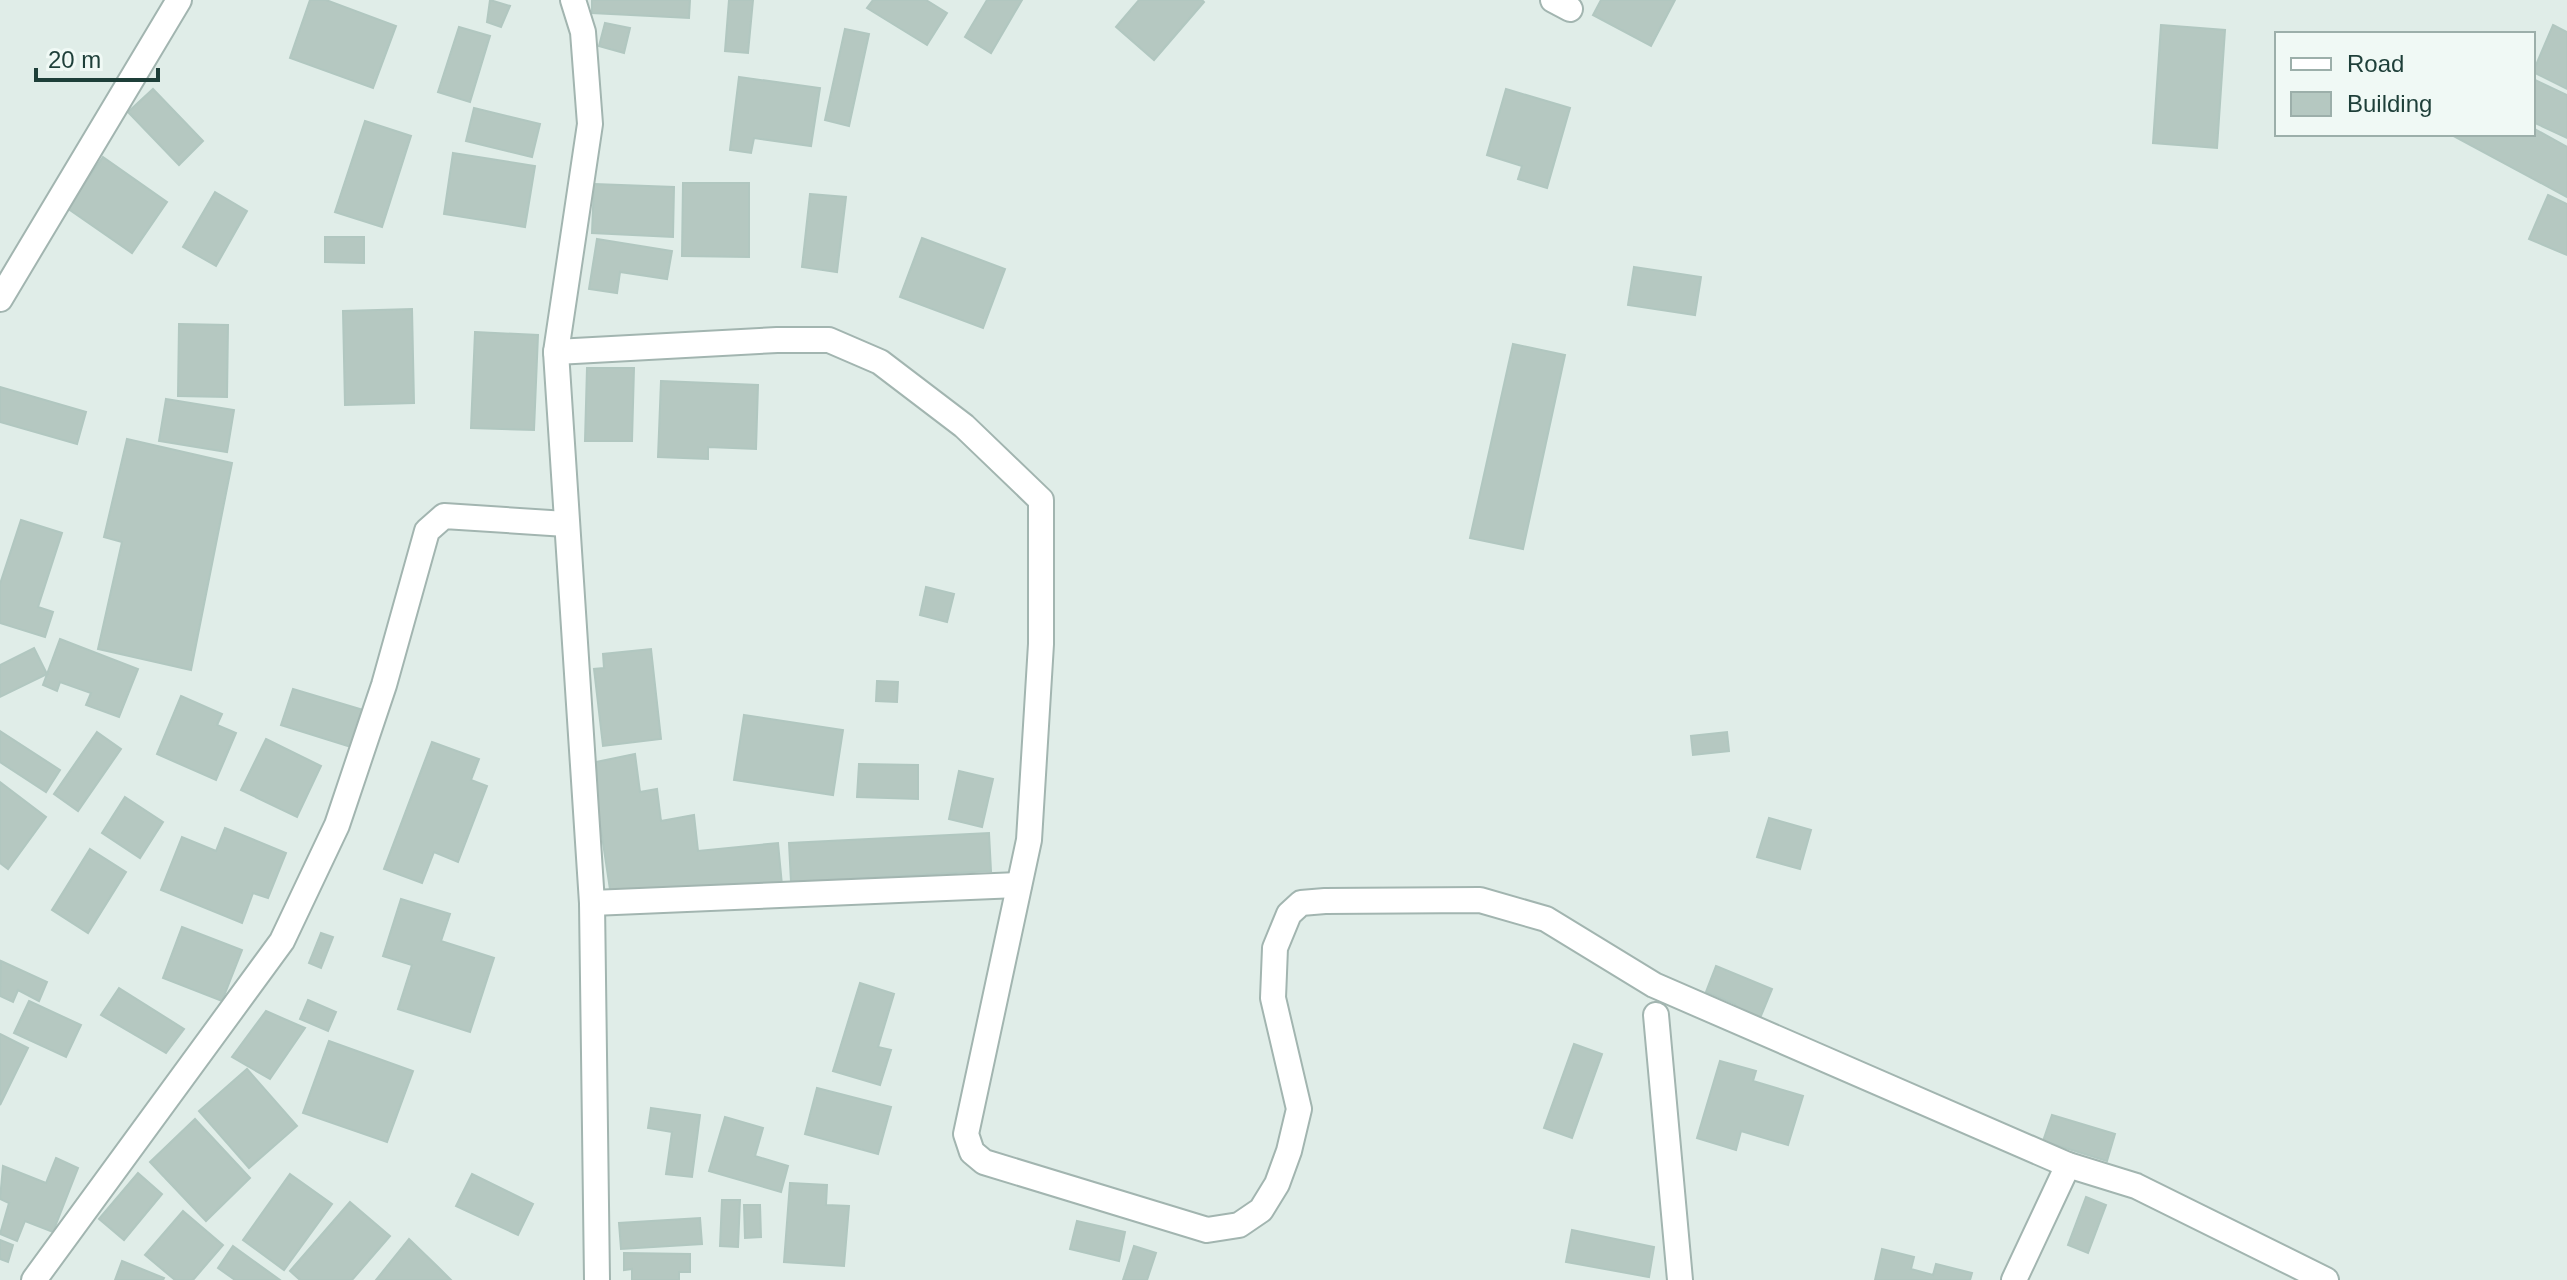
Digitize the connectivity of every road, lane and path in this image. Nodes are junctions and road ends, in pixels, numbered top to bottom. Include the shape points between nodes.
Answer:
1 (179, 0) edge
2 (573, 0) edge
3 (0, 299) edge
4 (556, 352) junction
5 (566, 524) junction
6 (1019, 885) junction
7 (592, 903) junction
8 (1656, 1015) dead end
9 (2068, 1165) junction
10 (34, 1280) edge
11 (597, 1280) edge
12 (1680, 1280) edge
13 (2014, 1280) edge
14 (2326, 1280) edge

1 - 3 street
2 - 4 street via 583,32 590,124
4 - 5 street
4 - 6 street via 829,340 892,371 964,426 1041,500 1041,644 1029,840
5 - 7 street
5 - 10 street via 444,516 427,531 337,825 282,941
6 - 7 street
6 - 9 street via 966,1134 972,1152 984,1162 1207,1230 1239,1225 1261,1210 1289,1151 1299,1109 1273,998 1275,948 1289,914 1301,903 1325,901 1480,900 1546,919 1654,985
7 - 11 street
8 - 12 street
9 - 13 street
9 - 14 street via 2136,1186

